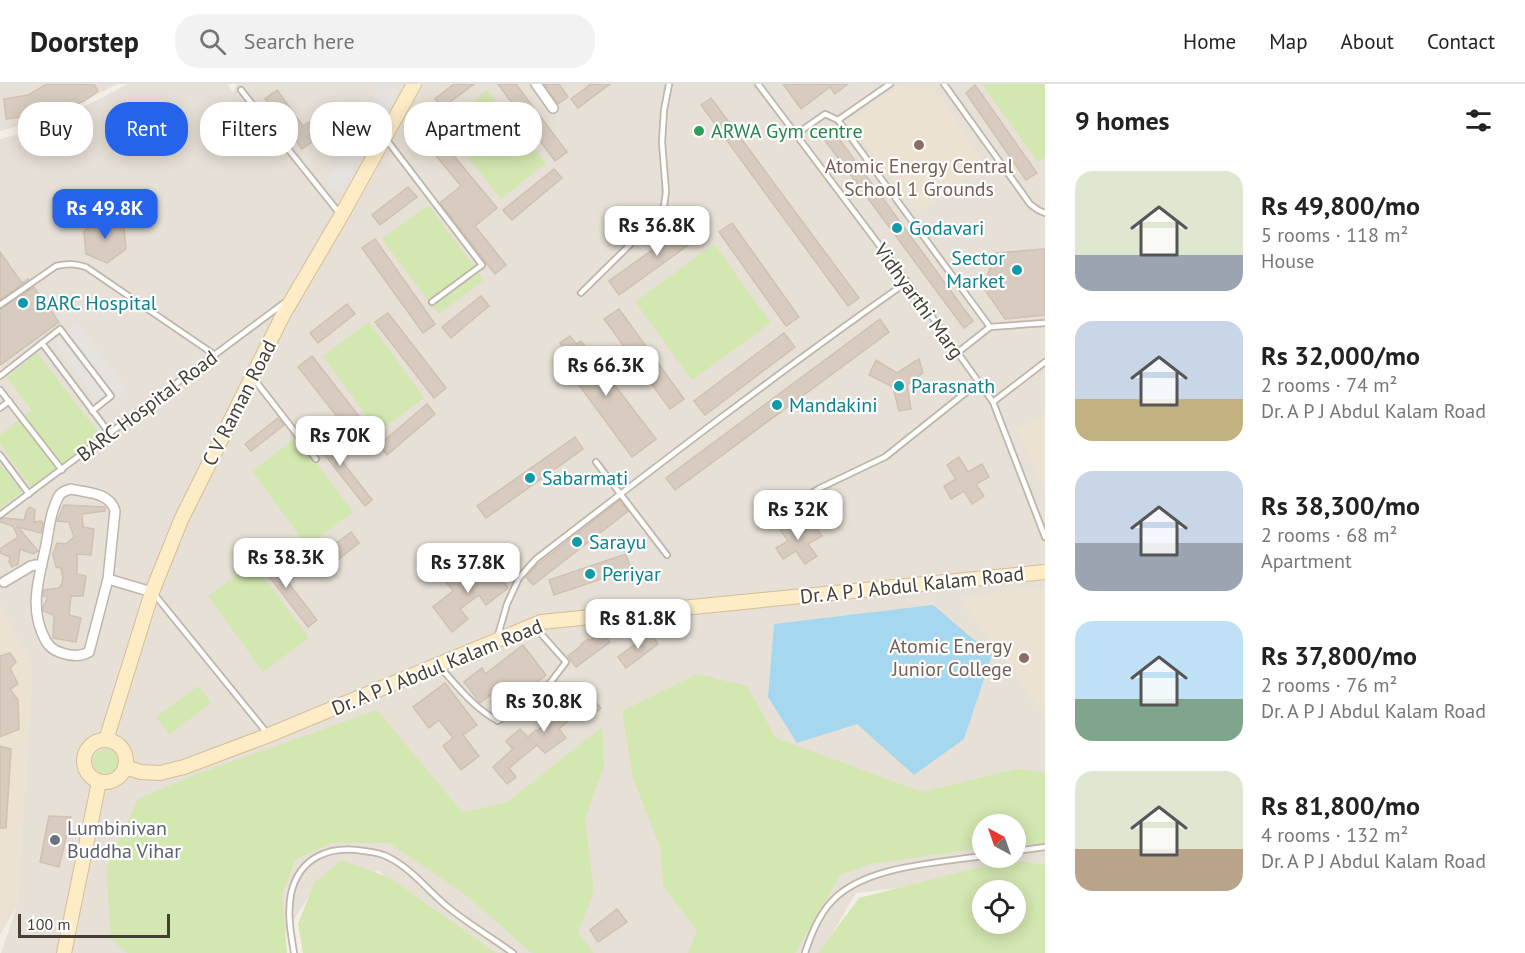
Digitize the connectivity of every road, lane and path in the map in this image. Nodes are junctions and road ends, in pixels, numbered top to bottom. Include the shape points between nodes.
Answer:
1 (414, 84) edge
2 (536, 84) edge
3 (669, 84) edge
4 (758, 84) edge
5 (890, 84) edge
6 (944, 84) edge
7 (241, 90) dead end
8 (553, 108) dead end
9 (838, 120) junction
10 (392, 124) edge
11 (795, 135) junction
12 (392, 146) edge
13 (374, 156) edge
14 (1045, 213) edge
15 (341, 216) junction
16 (906, 282) junction
17 (581, 293) dead end
18 (294, 296) junction
19 (432, 302) dead end
20 (0, 305) edge
21 (1045, 323) edge
22 (990, 327) junction
23 (42, 343) junction
24 (957, 353) junction
25 (215, 355) junction
26 (1045, 362) edge
27 (0, 376) edge
28 (252, 377) junction
29 (979, 382) junction
30 (0, 390) edge
31 (9, 401) junction
32 (993, 402) junction
33 (0, 408) edge
34 (92, 411) junction
35 (110, 434) junction
36 (0, 455) edge
37 (316, 459) dead end
38 (596, 462) dead end
39 (62, 470) junction
40 (29, 494) junction
41 (620, 494) junction
42 (782, 512) dead end
43 (0, 515) edge
44 (1045, 537) edge
45 (667, 555) dead end
46 (42, 565) junction
47 (1045, 572) edge
48 (108, 579) junction
49 (4, 582) dead end
50 (152, 592) junction
51 (534, 626) junction
52 (496, 642) junction
53 (439, 665) junction
54 (269, 735) junction
55 (106, 740) junction
56 (125, 768) junction
57 (99, 782) junction
58 (1045, 847) edge
59 (1026, 849) edge
60 (972, 858) edge
61 (64, 953) edge
62 (294, 953) edge
63 (513, 953) edge
64 (805, 953) edge

1 - 10 street, C V Raman Road
2 - 8 street
3 - 17 lane via 662,142 664,206 656,219
4 - 11 lane, Vidhyarthi Marg
5 - 9 lane
6 - 14 lane via 1030,204
7 - 15 lane
9 - 11 lane via 825,114
9 - 22 lane
11 - 16 lane, Vidhyarthi Marg
12 - 19 lane via 482,265
13 - 15 street, C V Raman Road
15 - 18 street, C V Raman Road
16 - 24 lane, Vidhyarthi Marg
16 - 41 lane
18 - 25 lane, BARC Hospital Road
18 - 28 street, C V Raman Road
20 - 25 lane via 56,266 73,263 86,267
21 - 22 lane
22 - 24 lane
23 - 27 lane
23 - 34 lane
23 - 34 lane via 60,329 111,396
24 - 29 lane, Vidhyarthi Marg
25 - 35 lane, BARC Hospital Road
26 - 32 lane
28 - 37 lane
28 - 50 street, C V Raman Road via 181,520
29 - 32 lane, Vidhyarthi Marg
29 - 42 lane via 885,457 820,488
30 - 31 lane
31 - 33 lane
31 - 39 lane
32 - 44 lane, Vidhyarthi Marg
34 - 35 lane
35 - 39 lane, BARC Hospital Road
36 - 40 lane
38 - 41 lane
39 - 40 lane, BARC Hospital Road
40 - 43 lane, BARC Hospital Road
41 - 45 lane
41 - 52 lane via 536,559 519,578
46 - 48 street via 35,597 40,630 53,650 71,656 89,652
46 - 48 street via 57,498 71,489 102,496 113,505
46 - 49 street via 31,566
47 - 51 street, Dr. A P J Abdul Kalam Road via 541,622
48 - 50 street
50 - 54 lane
50 - 55 street, C V Raman Road
51 - 52 street, Dr. A P J Abdul Kalam Road
51 - 53 lane via 566,662 550,683 498,721 485,714
52 - 53 street, Dr. A P J Abdul Kalam Road
53 - 54 street, Dr. A P J Abdul Kalam Road
54 - 56 street, Dr. A P J Abdul Kalam Road via 160,773
55 - 56 street via 121,747 126,757
55 - 57 street via 95,743 85,755 84,766
56 - 57 street via 115,780
57 - 61 street
58 - 59 lane
60 - 64 lane via 892,870 844,890 818,920
62 - 63 lane via 289,911 298,876 321,854 351,849 390,857 449,908

